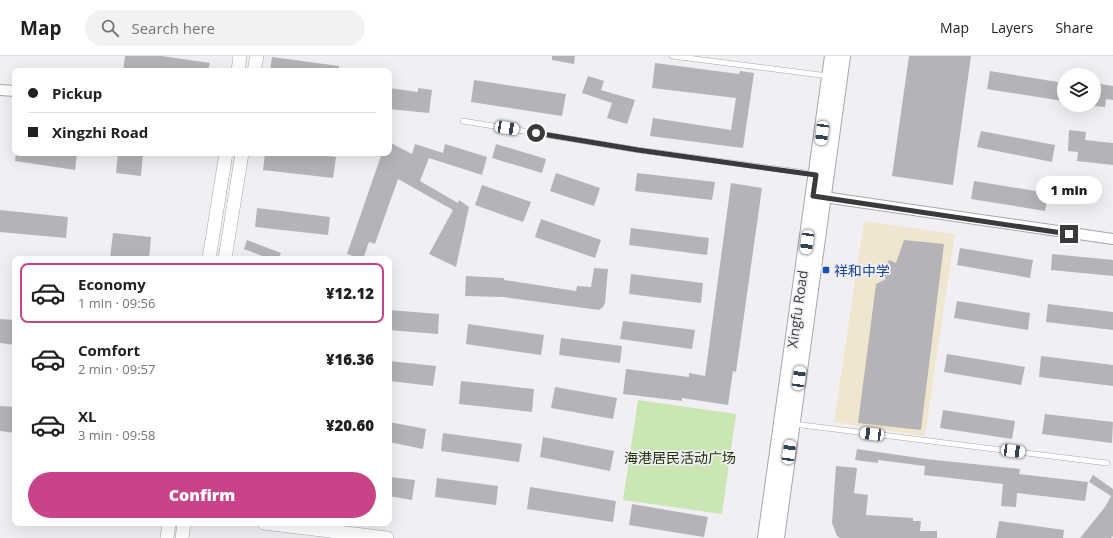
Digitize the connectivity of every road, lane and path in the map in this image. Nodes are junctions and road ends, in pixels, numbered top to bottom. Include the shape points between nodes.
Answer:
1 (240, 56) edge
2 (257, 56) edge
3 (672, 56) edge
4 (832, 56) edge
5 (843, 56) edge
6 (238, 68) edge
7 (255, 68) edge
8 (829, 77) junction
9 (0, 90) edge
10 (12, 91) edge
11 (463, 121) dead end
12 (226, 156) edge
13 (242, 156) edge
14 (816, 175) junction
15 (819, 197) junction
16 (1113, 239) edge
17 (209, 256) edge
18 (225, 256) edge
19 (793, 424) junction
20 (1107, 463) dead end
21 (169, 526) edge
22 (184, 526) edge
23 (288, 526) edge
24 (167, 538) edge
25 (182, 538) edge
26 (386, 538) edge
27 (765, 538) edge
28 (777, 538) edge

1 - 6 street
2 - 7 street
3 - 8 lane
4 - 8 main road, Xingfu Road
5 - 15 main road, Xingfu Road
8 - 14 main road, Xingfu Road
9 - 10 street
11 - 14 lane via 638,150
12 - 17 street
13 - 18 street
14 - 15 main road, Xingfu Road
15 - 16 street
15 - 19 main road, Xingfu Road
15 - 27 main road, Xingfu Road
19 - 20 lane
19 - 28 main road, Xingfu Road
21 - 24 street
22 - 25 street
23 - 26 street

